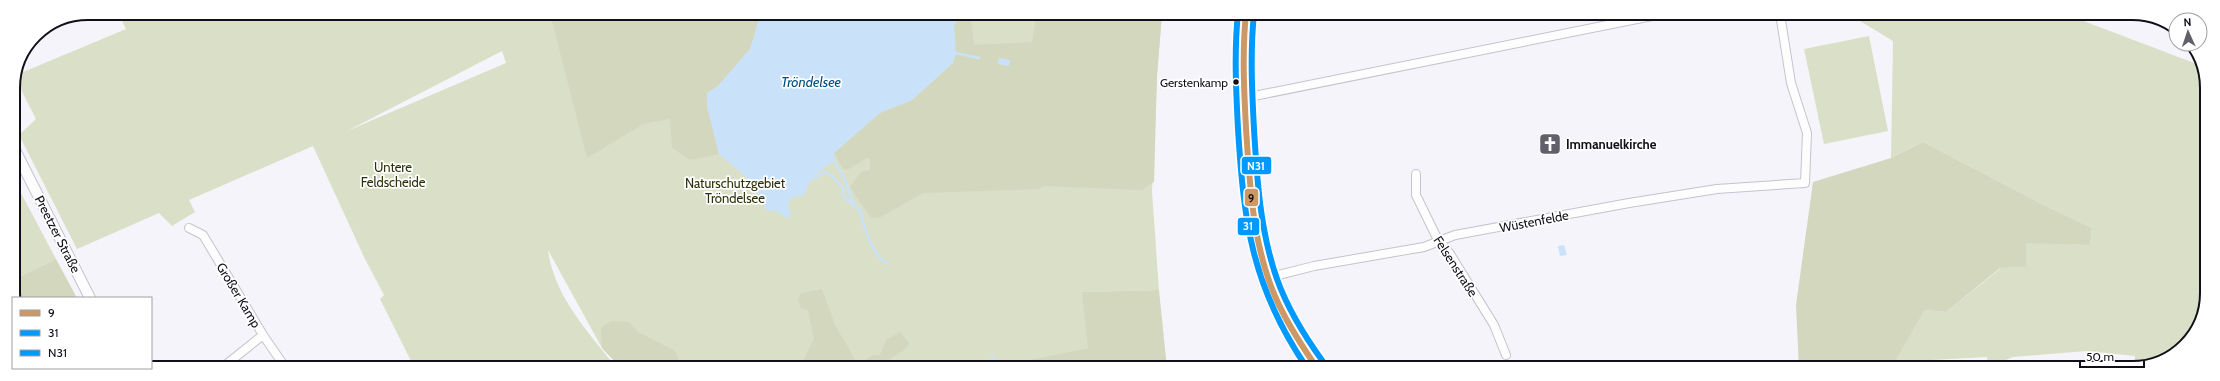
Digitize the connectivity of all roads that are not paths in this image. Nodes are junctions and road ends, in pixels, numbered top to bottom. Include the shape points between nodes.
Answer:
1 (1245, 20) edge
2 (1632, 20) edge
3 (1781, 20) edge
4 (1244, 98) junction
5 (20, 160) edge
6 (1416, 174) dead end
7 (189, 228) dead end
8 (1441, 242) junction
9 (1267, 278) junction
10 (89, 297) edge
11 (263, 335) junction
12 (1506, 355) dead end
13 (230, 361) edge
14 (281, 361) edge
15 (1312, 361) edge

1 - 4 street
2 - 4 street
3 - 8 street, Wüstenfelde via 1791,83 1807,133 1805,183 1717,189 1672,196 1455,235
4 - 9 street via 1254,224
5 - 10 street, Preetzer Straße
6 - 8 street, Felsenstraße via 1416,194
7 - 11 street, Großer Kamp via 203,235
8 - 9 street, Wüstenfelde via 1424,248 1314,266
8 - 12 street, Felsenstraße via 1494,325
9 - 15 street via 1289,326
11 - 13 street
11 - 14 street, Großer Kamp

